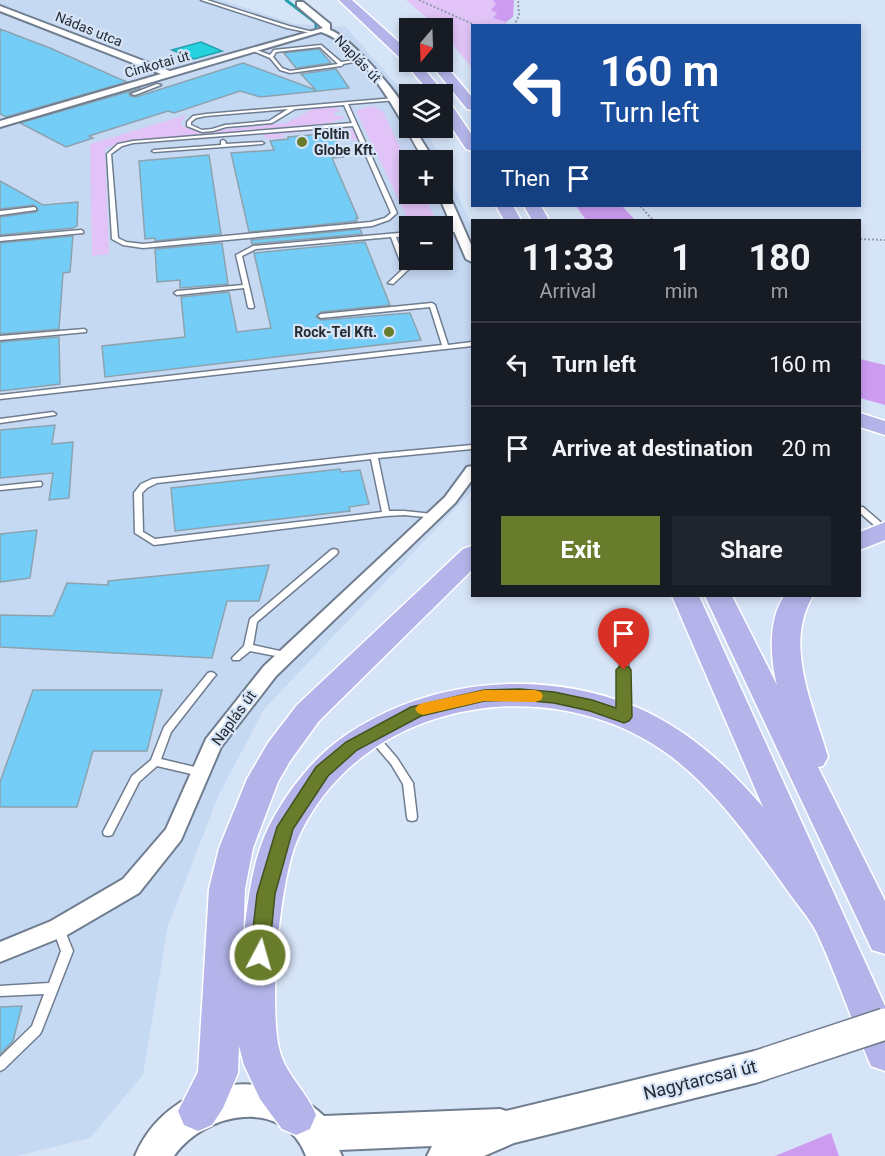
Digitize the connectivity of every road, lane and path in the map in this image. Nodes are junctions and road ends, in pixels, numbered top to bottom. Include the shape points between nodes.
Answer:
1 (203, 0) edge
2 (345, 0) edge
3 (419, 0) edge
4 (518, 0) edge
5 (300, 4) dead end
6 (0, 8) edge
7 (473, 24) edge
8 (515, 24) edge
9 (324, 30) junction
10 (311, 32) junction
11 (253, 50) junction
12 (399, 50) edge
13 (271, 57) junction
14 (362, 60) junction
15 (340, 63) junction
16 (419, 72) edge
17 (444, 72) edge
18 (169, 74) junction
19 (148, 81) junction
20 (430, 84) edge
21 (133, 94) dead end
22 (395, 99) junction
23 (346, 104) junction
24 (471, 105) edge
25 (399, 106) edge
26 (296, 107) junction
27 (279, 109) junction
28 (265, 110) junction
29 (252, 111) junction
30 (453, 118) edge
31 (0, 124) edge
32 (254, 124) junction
33 (355, 124) junction
34 (240, 125) junction
35 (225, 126) junction
36 (222, 135) junction
37 (262, 143) dead end
38 (471, 144) edge
39 (224, 146) junction
40 (154, 151) dead end
41 (448, 204) edge
42 (641, 207) edge
43 (34, 209) dead end
44 (0, 213) edge
45 (652, 219) edge
46 (453, 230) edge
47 (460, 230) junction
48 (81, 232) dead end
49 (393, 235) junction
50 (399, 235) edge
51 (0, 239) edge
52 (861, 239) edge
53 (885, 240) edge
54 (471, 257) edge
55 (391, 283) dead end
56 (246, 286) junction
57 (177, 292) dead end
58 (251, 307) dead end
59 (321, 316) dead end
60 (84, 331) dead end
61 (0, 338) edge
62 (471, 344) edge
63 (446, 347) junction
64 (0, 398) edge
65 (54, 414) dead end
66 (861, 420) edge
67 (0, 421) edge
68 (885, 428) edge
69 (471, 447) edge
70 (374, 456) junction
71 (471, 471) edge
72 (38, 484) dead end
73 (0, 488) edge
74 (861, 510) edge
75 (386, 514) junction
76 (433, 516) junction
77 (885, 530) edge
78 (861, 542) edge
79 (334, 552) dead end
80 (471, 556) edge
81 (686, 597) edge
82 (719, 597) edge
83 (798, 597) edge
84 (248, 646) junction
85 (624, 647) dead end
86 (286, 655) junction
87 (236, 658) dead end
88 (211, 675) dead end
89 (624, 717) junction
90 (370, 734) junction
91 (154, 762) junction
92 (200, 772) junction
93 (412, 817) dead end
94 (829, 819) junction
95 (108, 832) dead end
96 (831, 921) junction
97 (59, 928) junction
98 (885, 938) edge
99 (0, 952) edge
100 (53, 988) junction
101 (0, 991) edge
102 (885, 1024) edge
103 (885, 1052) edge
104 (0, 1065) edge
105 (198, 1111) junction
106 (511, 1126) junction
107 (312, 1135) edge
108 (153, 1156) edge
109 (446, 1156) edge

1 - 10 lane
2 - 12 highway
3 - 7 path
4 - 8 path
5 - 9 street, Naplás út via 327,26
6 - 18 street, Nádas utca
9 - 10 street, Cinkotai út
9 - 14 street, Naplás út
10 - 11 street, Cinkotai út
11 - 13 lane
11 - 18 street, Cinkotai út
13 - 15 lane via 281,69 290,72
13 - 15 lane via 274,51 321,46
14 - 15 lane
14 - 22 street, Naplás út
16 - 20 highway
17 - 24 highway
18 - 19 street, Cinkotai út
19 - 21 lane via 159,86
19 - 31 street, Cinkotai út
22 - 23 lane
22 - 25 street, Naplás út
23 - 26 lane
23 - 33 lane
26 - 27 lane
26 - 32 lane via 270,122
27 - 28 lane
27 - 32 lane
28 - 29 lane
28 - 34 lane
29 - 35 lane
29 - 35 lane via 206,115 189,122 189,126 202,131
30 - 38 highway
32 - 34 lane
33 - 36 lane
33 - 36 lane via 394,213 387,219 372,225 143,246 116,239 109,154 112,150 133,142
34 - 35 lane
36 - 39 lane
37 - 39 lane
39 - 40 lane
41 - 47 street
42 - 45 path
43 - 44 lane
46 - 47 lane
47 - 54 street
48 - 51 lane
49 - 50 lane
49 - 55 lane via 406,269
49 - 56 lane via 255,247 238,255
52 - 53 path
56 - 57 lane
56 - 58 lane
59 - 63 lane via 432,305
60 - 61 lane
62 - 63 lane
63 - 64 lane
65 - 67 lane
66 - 68 highway
69 - 70 lane
70 - 75 lane
70 - 75 lane via 155,481 138,493 139,532 154,542
71 - 76 street, Naplás út
72 - 73 lane
74 - 77 lane
75 - 76 lane
76 - 86 street, Naplás út
77 - 78 highway
79 - 84 lane via 253,621
80 - 105 highway via 308,712 263,779 236,848 227,889 218,1073
81 - 96 highway
82 - 94 highway
83 - 94 highway via 793,603 786,663
84 - 86 lane
84 - 87 lane
85 - 89 lane
86 - 92 street, Naplás út via 213,744
88 - 91 lane via 167,730
89 - 90 highway via 554,697 484,696 417,711
89 - 96 highway via 649,727 698,761 744,809
90 - 93 lane via 408,783
90 - 107 highway via 322,772 302,800 285,827 266,894 257,1038 264,1065
91 - 92 lane
91 - 95 lane via 135,779
92 - 97 street, Naplás út via 174,834 131,886
94 - 98 highway
96 - 103 highway
97 - 99 street, Naplás út
97 - 100 lane via 68,951
100 - 101 lane
100 - 104 lane via 36,1030
102 - 106 main road, Nagytarcsai út, bridge via 755,1067
105 - 107 main road, Nagytarcsai út via 224,1101 251,1099 275,1104
105 - 108 main road, Nagytarcsai út via 179,1124
106 - 107 main road, Nagytarcsai út
106 - 109 main road, Nagytarcsai út

